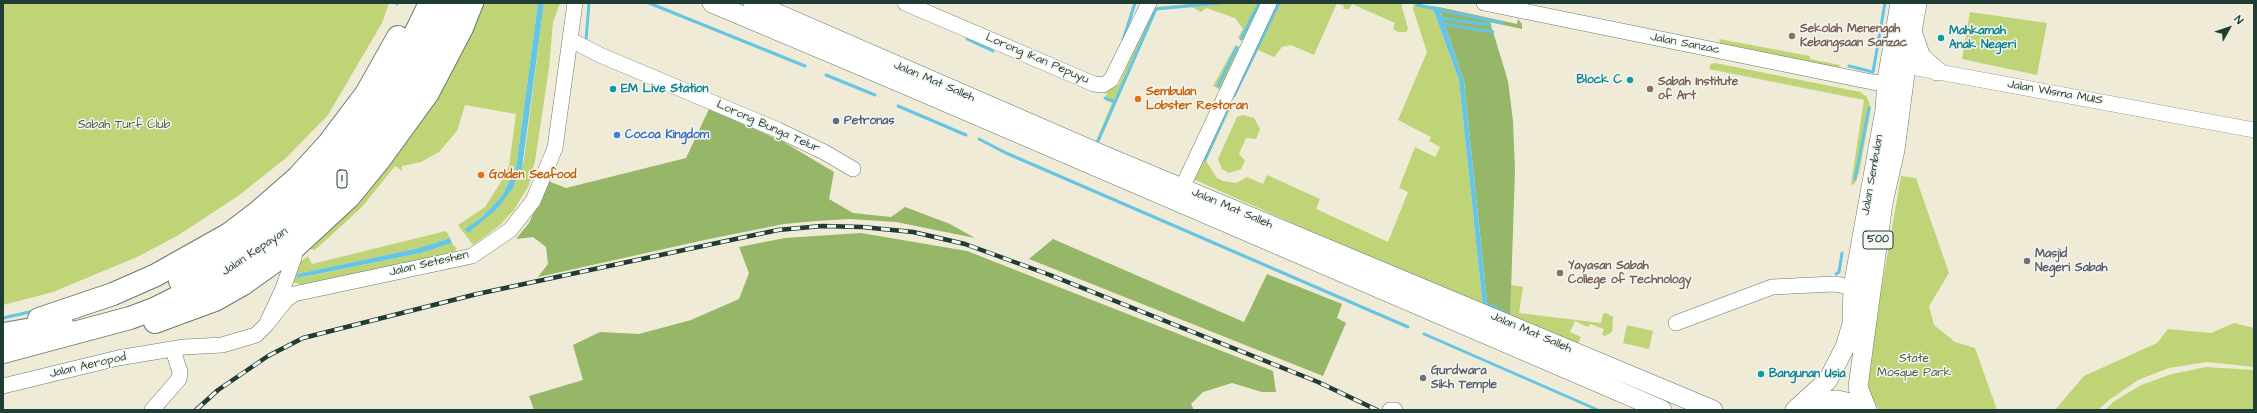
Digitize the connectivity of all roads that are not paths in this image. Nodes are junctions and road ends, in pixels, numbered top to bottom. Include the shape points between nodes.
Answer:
1 (413, 3) edge
2 (430, 3) edge
3 (450, 3) edge
4 (472, 3) edge
5 (575, 3) edge
6 (712, 3) edge
7 (753, 3) edge
8 (905, 3) edge
9 (1149, 3) edge
10 (1269, 3) edge
11 (1484, 3) edge
12 (1917, 3) edge
13 (1902, 6) edge
14 (1912, 30) junction
15 (571, 40) junction
16 (1892, 44) junction
17 (1906, 66) junction
18 (1937, 71) junction
19 (1887, 84) junction
20 (1885, 110) junction
21 (2205, 119) junction
22 (2254, 120) edge
23 (2254, 130) edge
24 (2254, 136) edge
25 (853, 169) dead end
26 (1182, 188) junction
27 (295, 247) junction
28 (286, 278) junction
29 (1853, 286) junction
30 (318, 288) junction
31 (171, 293) junction
32 (1676, 323) dead end
33 (266, 325) junction
34 (25, 329) junction
35 (3, 334) edge
36 (67, 335) junction
37 (1866, 337) junction
38 (173, 350) junction
39 (3, 352) edge
40 (151, 353) junction
41 (3, 378) edge
42 (3, 386) edge
43 (1800, 407) edge
44 (152, 410) edge
45 (1390, 410) edge
46 (1395, 410) edge
47 (1662, 410) edge
48 (1713, 410) edge
49 (1864, 410) edge
50 (1867, 410) edge
51 (1880, 410) edge

1 - 34 highway via 393,48 370,88 330,143 298,177 258,212 229,234 156,276 113,294 36,320
2 - 31 highway, Jalan Kepayan / 1 via 386,94 350,143 298,204 258,235 195,274
3 - 31 highway, Jalan Kepayan / 1 via 432,43 394,112 343,178 306,215 266,248 228,272
4 - 27 highway via 442,68 413,117 349,197
5 - 15 street, Jalan Seteshen
6 - 47 main road, Jalan Mat Salleh
7 - 26 main road, Jalan Mat Salleh
8 - 9 street, Lorong Ikan Pepuyu via 1103,86 1111,80
10 - 26 street
11 - 19 street, Jalan Sanzac
12 - 14 main road, Jalan Sembulan / 500
13 - 16 main road, Jalan Sembulan / 500
14 - 17 main road, Jalan Sembulan / 500
14 - 18 main road via 1921,57
15 - 25 street, Lorong Bunga Telur via 607,58 778,130
15 - 30 street, Jalan Seteshen via 555,148 533,201 510,230 472,256
16 - 17 main road
16 - 19 main road, Jalan Sembulan / 500
17 - 18 street, Jalan Wisma MUIS
17 - 20 main road via 1895,77 1890,101
17 - 37 main road, Jalan Sembulan / 500 via 1895,150 1883,203
18 - 21 street, Jalan Wisma MUIS
19 - 20 main road, Jalan Sembulan / 500
20 - 29 main road, Jalan Sembulan / 500
21 - 22 street
21 - 23 street
21 - 24 street via 2221,129
26 - 48 main road, Jalan Mat Salleh
27 - 28 street, Jalan Aeropod via 294,258
27 - 36 highway via 265,270 215,300 133,328
28 - 30 street, Jalan Seteshen via 294,285
28 - 33 street, Jalan Aeropod
29 - 32 street via 1834,284 1772,287
29 - 37 main road via 1865,298
29 - 43 main road, Jalan Sembulan / 500 via 1852,324 1845,347 1828,380
30 - 33 street, Jalan Seteshen via 294,294
31 - 34 highway, Jalan Kepayan / 1 via 128,303 66,323
31 - 36 highway, Jalan Kepayan / 1 via 130,318
33 - 38 street, Jalan Aeropod via 256,335 234,342
34 - 35 highway, Jalan Kepayan / 1
36 - 39 highway, Jalan Kepayan / 1
37 - 50 main road, Jalan Sembulan / 500 via 1858,387
37 - 51 main road, 500 via 1867,387
38 - 40 street, Jalan Aeropod
38 - 44 street via 180,372 179,379
40 - 41 street via 122,352
40 - 42 street, Jalan Aeropod via 118,358
43 - 49 main road, 500 via 1815,401 1837,400 1851,403
45 - 46 street

